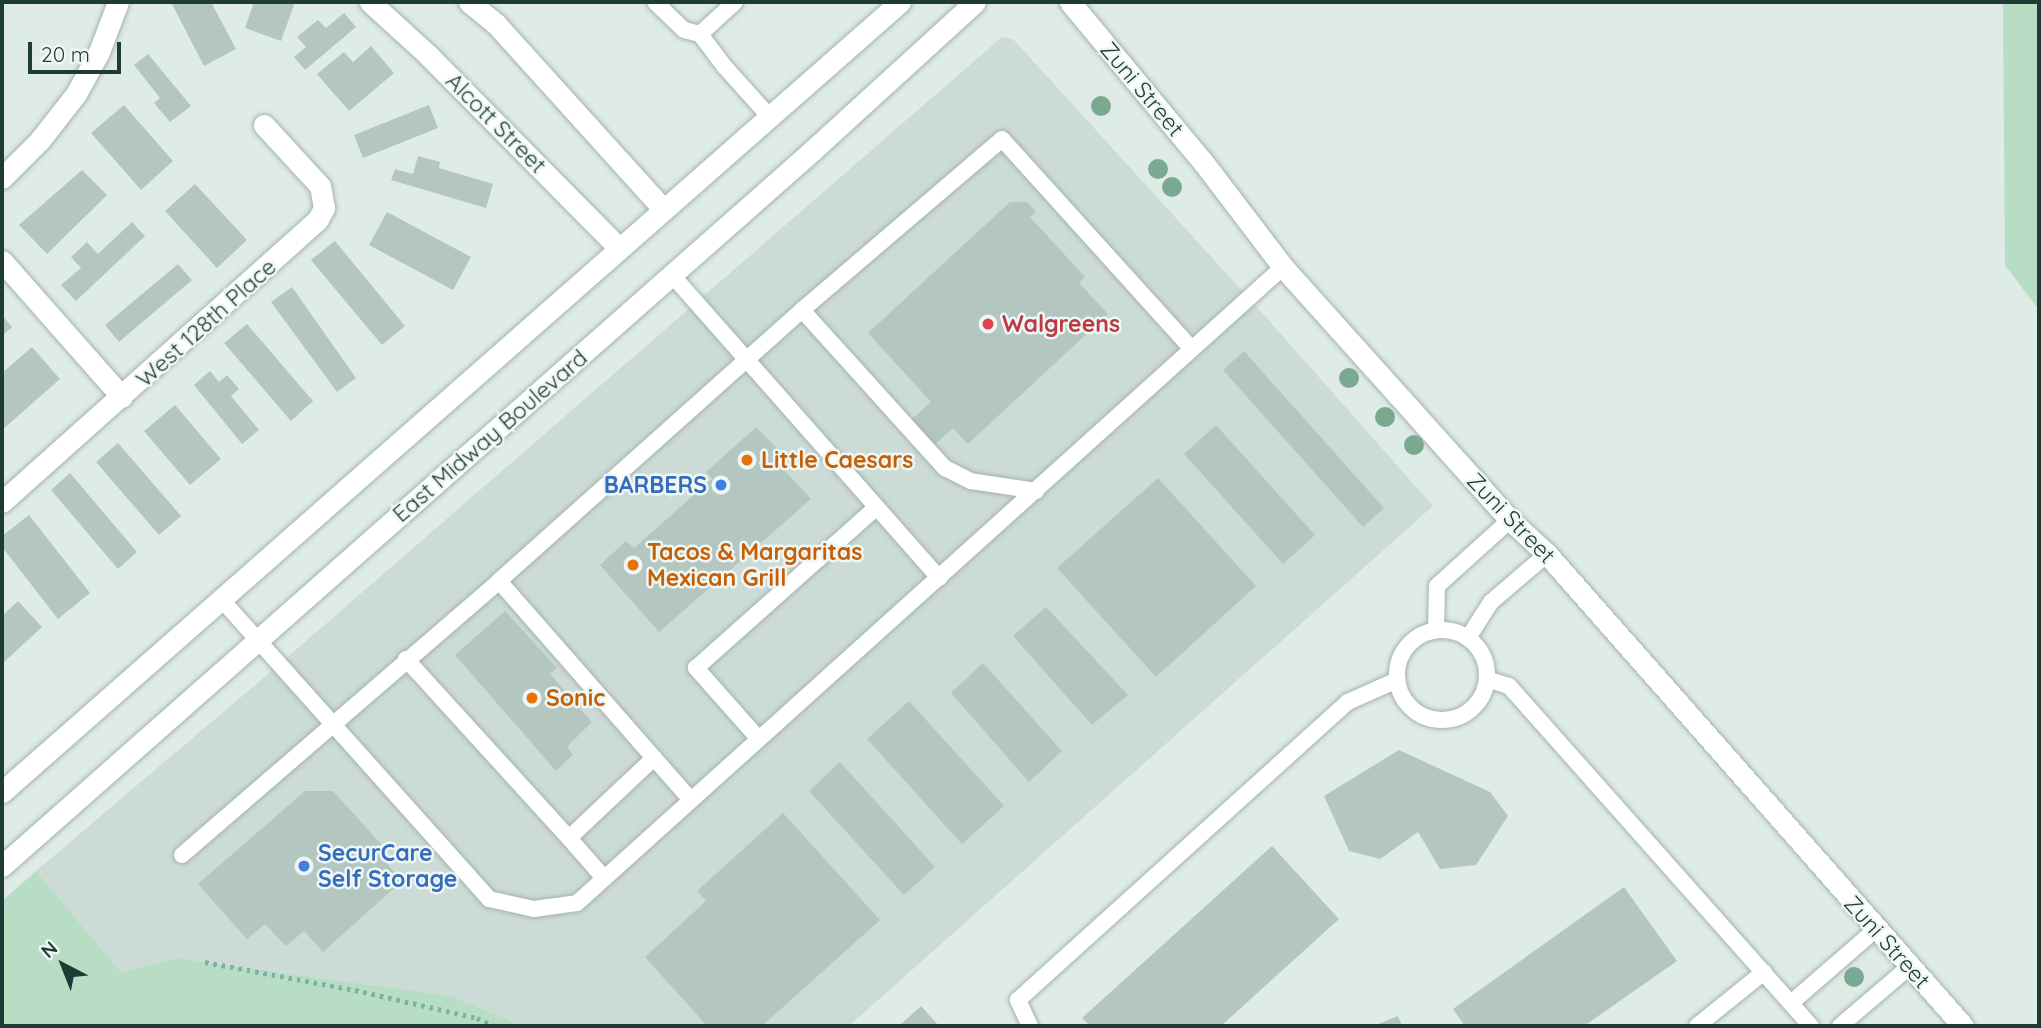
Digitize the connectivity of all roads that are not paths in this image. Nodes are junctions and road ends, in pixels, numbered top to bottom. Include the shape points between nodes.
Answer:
1 (118, 2) edge
2 (370, 2) edge
3 (469, 2) edge
4 (656, 2) edge
5 (735, 2) edge
6 (900, 2) edge
7 (975, 2) edge
8 (1070, 2) edge
9 (700, 34) junction
10 (769, 116) junction
11 (264, 125) dead end
12 (2, 178) edge
13 (663, 209) junction
14 (619, 248) junction
15 (2, 261) edge
16 (1283, 267) junction
17 (672, 275) junction
18 (802, 310) junction
19 (1192, 349) junction
20 (746, 359) junction
21 (122, 397) junction
22 (1036, 491) junction
23 (2, 502) edge
24 (877, 507) junction
25 (1510, 520) junction
26 (1546, 554) junction
27 (939, 578) junction
28 (499, 581) junction
29 (221, 599) junction
30 (1436, 630) junction
31 (1468, 638) junction
32 (258, 640) junction
33 (406, 659) junction
34 (1487, 679) junction
35 (1397, 680) junction
36 (331, 723) junction
37 (758, 738) junction
38 (654, 758) junction
39 (2, 792) edge
40 (691, 800) junction
41 (569, 838) junction
42 (182, 855) dead end
43 (2, 866) edge
44 (604, 878) junction
45 (1875, 930) junction
46 (1909, 967) junction
47 (1764, 972) junction
48 (1791, 1003) junction
49 (1030, 1026) edge
50 (1697, 1026) edge
51 (1811, 1026) edge
52 (1840, 1026) edge
53 (1963, 1026) edge

1 - 12 main road via 76,94
2 - 14 main road, Alcott Street
3 - 13 main road via 496,24
4 - 9 lane via 684,30
5 - 9 lane
6 - 10 main road
7 - 17 main road, East Midway Boulevard
8 - 16 main road, Zuni Street
9 - 10 lane
10 - 13 main road
11 - 21 main road, West 128th Place via 320,186 324,208 318,219
13 - 14 main road
14 - 29 main road
15 - 21 main road
16 - 19 lane
16 - 25 main road, Zuni Street
17 - 20 lane
17 - 32 main road, East Midway Boulevard
18 - 19 lane via 1002,139
18 - 20 lane
18 - 22 lane via 945,468 971,481
19 - 22 lane
20 - 24 lane
20 - 28 lane
21 - 23 main road, West 128th Place
22 - 27 lane
24 - 27 lane
24 - 37 lane via 696,668
25 - 26 main road, Zuni Street
25 - 30 lane via 1437,586
26 - 31 lane via 1491,602
26 - 45 main road, Zuni Street
27 - 37 lane
28 - 33 lane
28 - 38 lane
29 - 32 lane
29 - 39 main road
30 - 31 lane
30 - 35 lane via 1409,644 1400,657
31 - 34 lane via 1486,663
32 - 36 lane
32 - 43 main road, East Midway Boulevard
33 - 36 lane
33 - 41 lane
34 - 35 lane via 1474,707 1446,720 1416,713 1405,702
34 - 47 lane via 1509,686
35 - 49 lane via 1348,702 1018,1000
36 - 42 lane
36 - 44 lane via 489,899 534,909 577,903
37 - 40 lane
38 - 40 lane
38 - 41 lane
40 - 44 lane
41 - 44 lane
45 - 46 main road, Zuni Street
45 - 48 lane
46 - 52 lane
46 - 53 main road, Zuni Street
47 - 48 lane
47 - 50 lane
48 - 51 lane

